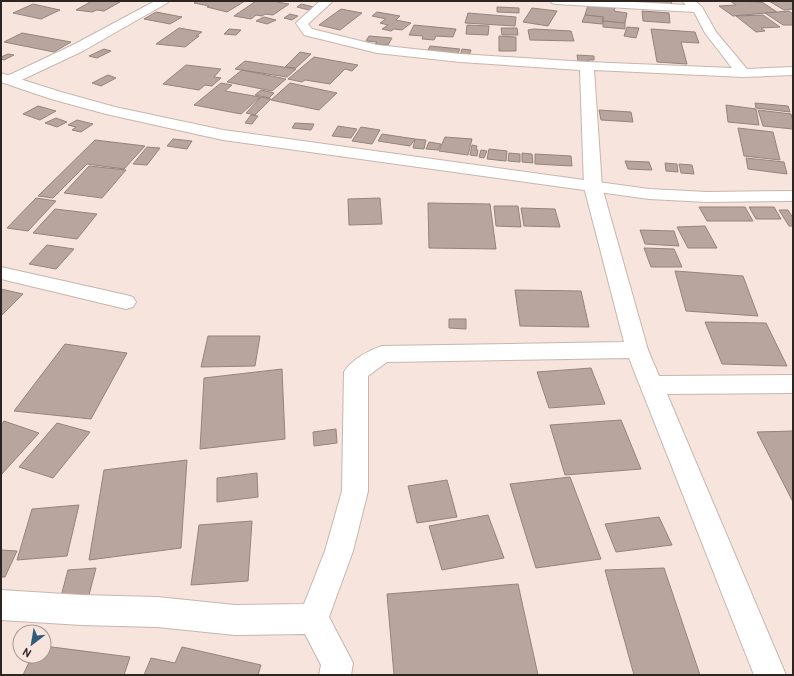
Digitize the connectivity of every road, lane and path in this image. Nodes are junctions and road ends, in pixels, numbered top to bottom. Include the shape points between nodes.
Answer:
1 (163, 1) edge
2 (327, 1) edge
3 (556, 1) edge
4 (693, 5) edge
5 (587, 66) junction
6 (793, 70) edge
7 (743, 73) junction
8 (4, 83) edge
9 (593, 187) junction
10 (793, 196) edge
11 (1, 273) edge
12 (126, 302) dead end
13 (637, 350) junction
14 (793, 384) edge
15 (652, 385) junction
16 (1, 605) edge
17 (312, 618) junction
18 (335, 675) edge
19 (770, 675) edge

1 - 8 street via 78,48
2 - 5 street via 302,23 308,32 377,49 460,58
3 - 4 street
4 - 7 street via 711,33
5 - 7 street
5 - 9 street
6 - 7 street
8 - 9 street via 28,86 154,122
9 - 10 street via 649,194 708,197
9 - 13 street
11 - 12 street
13 - 15 street
13 - 17 street via 382,354 356,372 355,492 339,552
14 - 15 street
15 - 19 street
16 - 17 street via 157,612 234,620
17 - 18 street via 337,662

